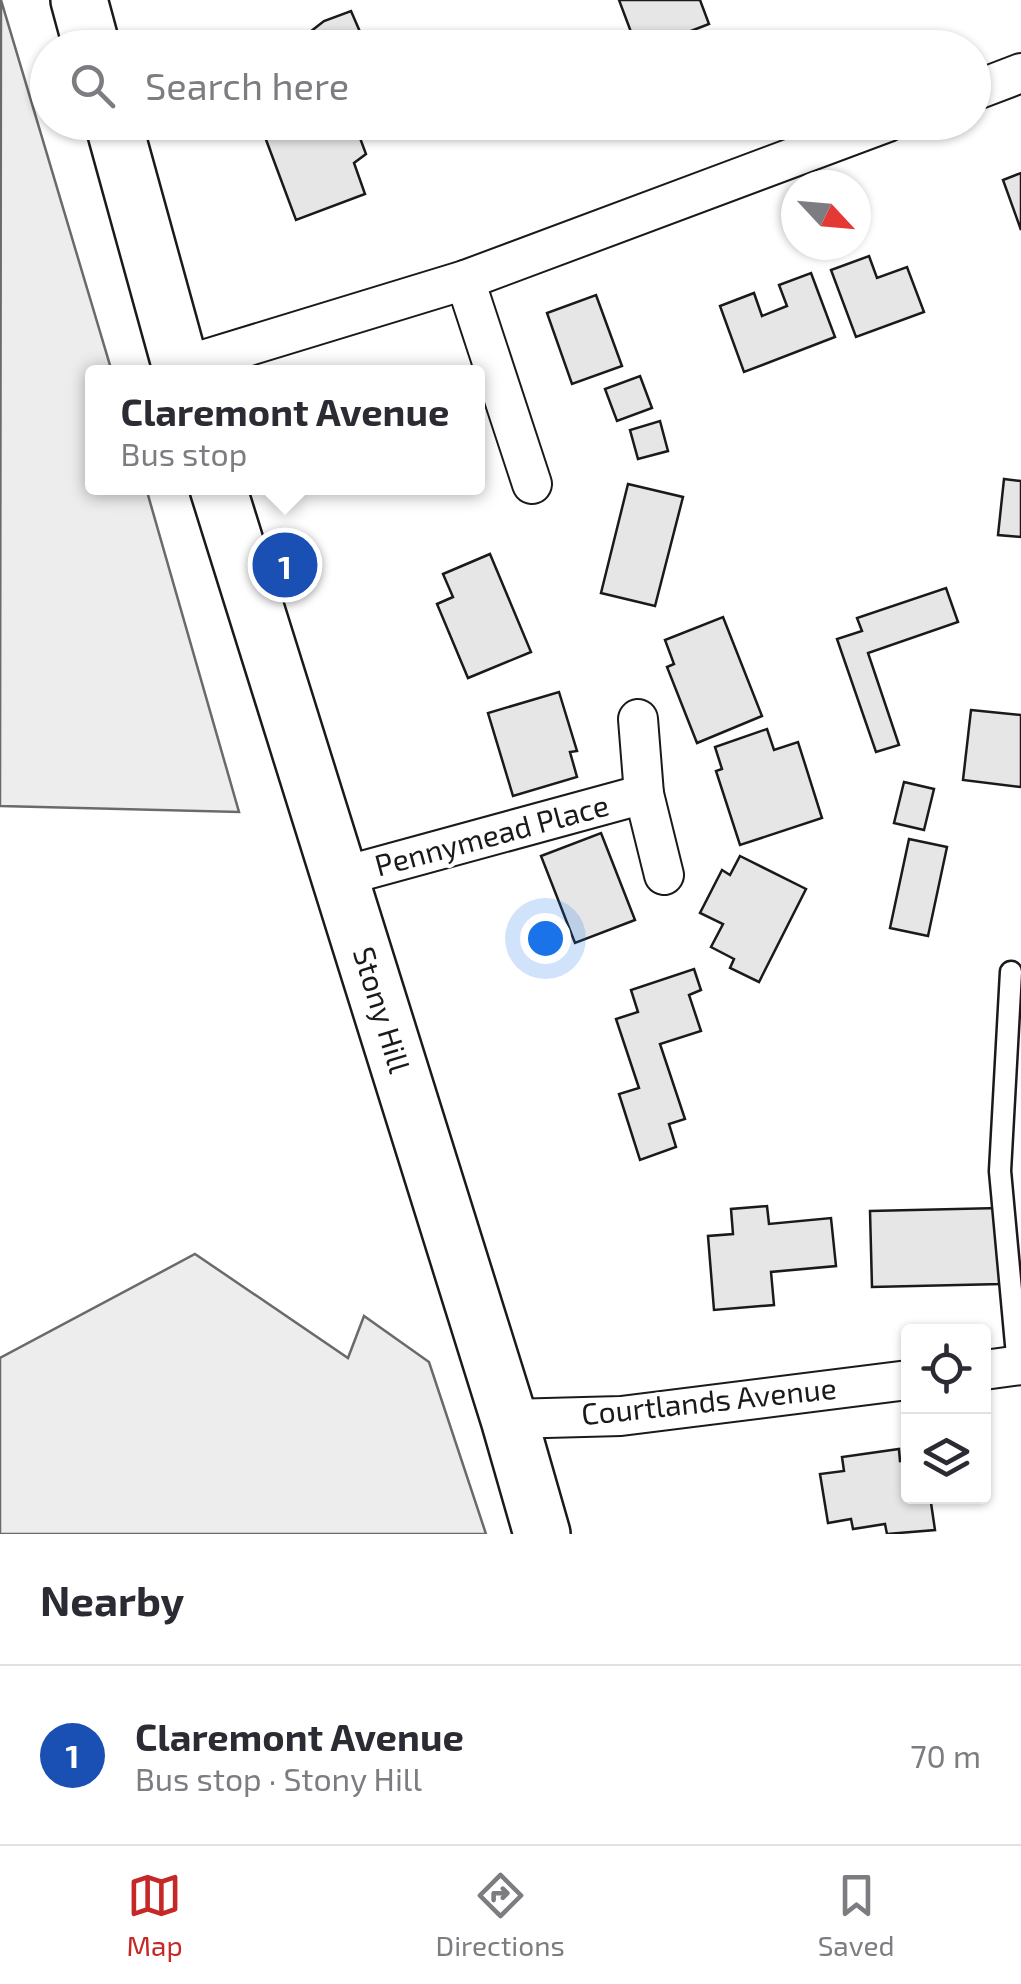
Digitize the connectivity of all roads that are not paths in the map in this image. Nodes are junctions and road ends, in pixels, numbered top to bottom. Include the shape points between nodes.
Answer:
1 (79, 0) edge
2 (87, 30) edge
3 (1021, 73) edge
4 (991, 84) edge
5 (118, 140) edge
6 (840, 140) edge
7 (465, 280) junction
8 (180, 365) edge
9 (197, 365) edge
10 (532, 484) dead end
11 (220, 495) edge
12 (638, 719) dead end
13 (644, 794) junction
14 (664, 875) dead end
15 (340, 877) junction
16 (1011, 972) dead end
17 (1008, 1367) edge
18 (901, 1381) edge
19 (509, 1419) junction
20 (542, 1534) edge

1 - 2 main road
3 - 4 street
5 - 8 main road
6 - 7 street
7 - 9 street
7 - 10 street
11 - 15 main road, Stony Hill
12 - 13 street, Pennymead Place
13 - 14 street, Pennymead Place
13 - 15 street, Pennymead Place
15 - 19 main road, Stony Hill
16 - 17 lane via 1000,1171
18 - 19 street, Courtlands Avenue via 621,1416
19 - 20 main road, Stony Hill

